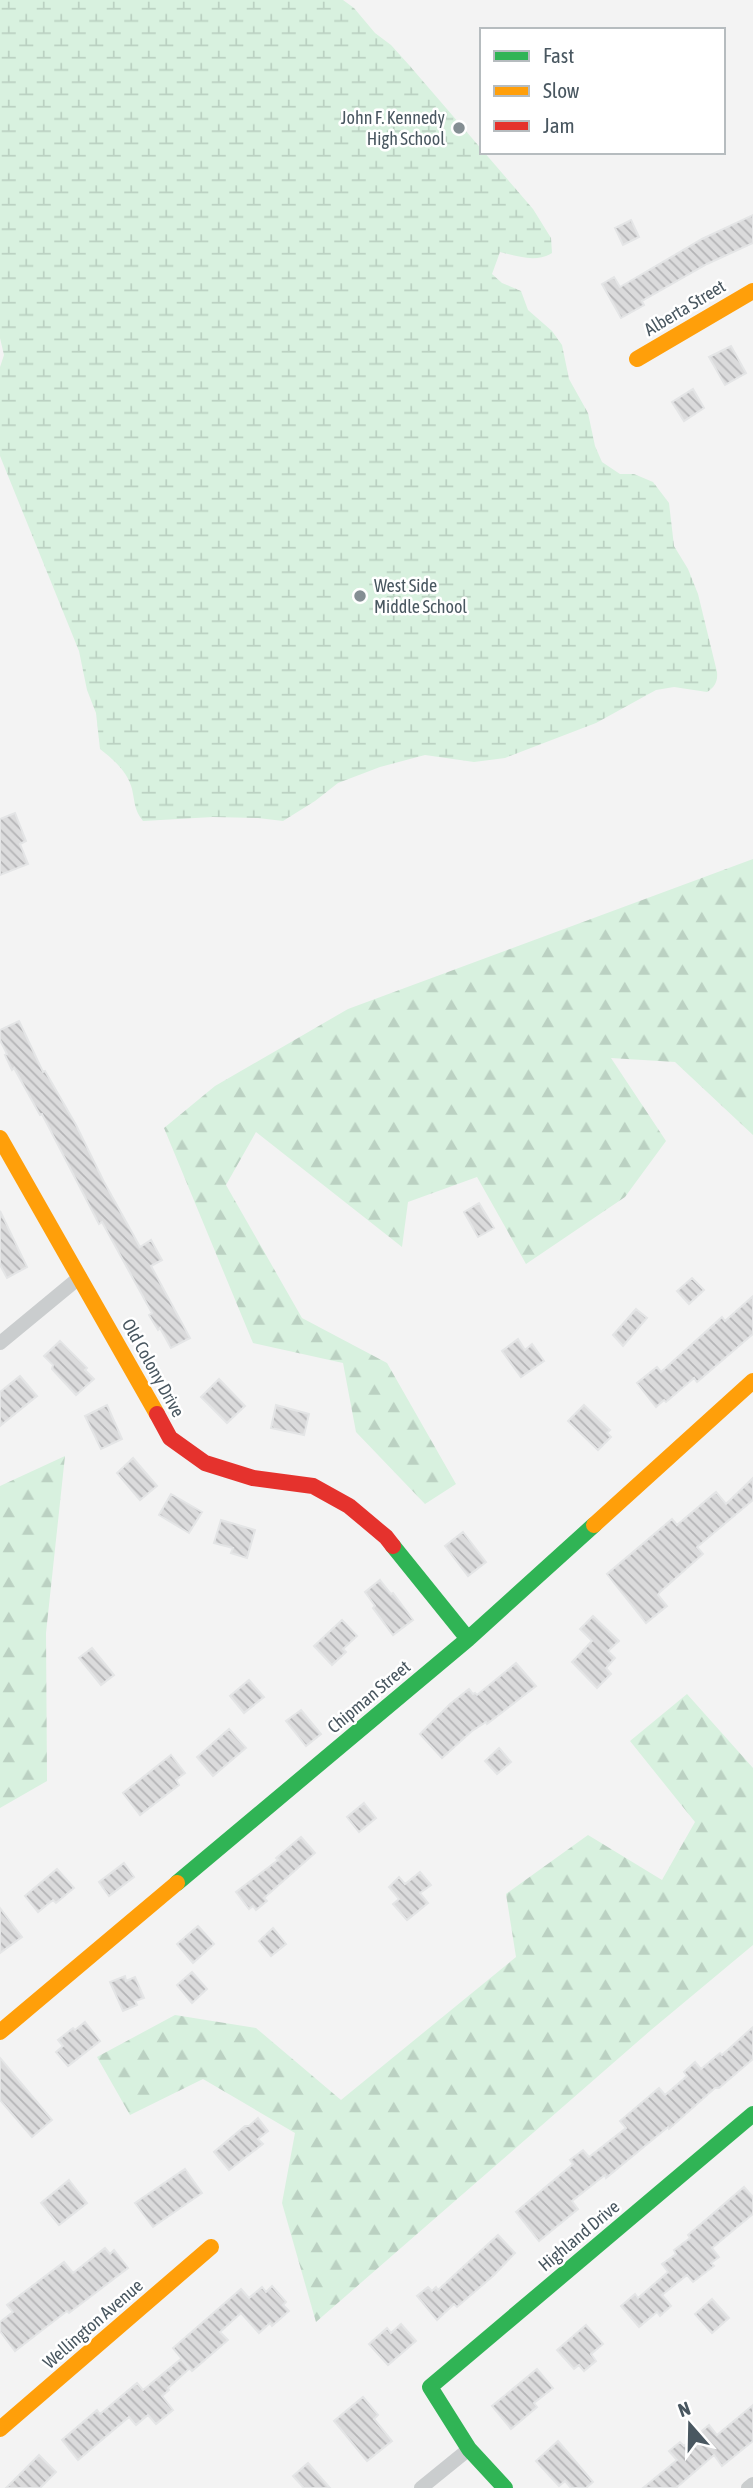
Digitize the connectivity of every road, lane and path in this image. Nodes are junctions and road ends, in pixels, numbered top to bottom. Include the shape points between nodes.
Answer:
1 (753, 290) edge
2 (637, 359) dead end
3 (0, 1138) edge
4 (80, 1277) junction
5 (0, 1343) edge
6 (753, 1381) edge
7 (468, 1639) junction
8 (0, 2032) edge
9 (753, 2115) edge
10 (211, 2247) dead end
11 (0, 2430) edge
12 (469, 2449) junction
13 (753, 2484) edge
14 (421, 2488) edge
15 (505, 2488) edge
16 (748, 2488) edge

1 - 2 street, Alberta Street
3 - 4 street, Old Colony Drive
4 - 5 street
4 - 7 street, Old Colony Drive via 170,1438 205,1463 253,1478 313,1486 349,1506 386,1537
6 - 7 street, Chipman Street
7 - 8 street, Chipman Street
9 - 12 street, Highland Drive via 430,2387
10 - 11 street, Wellington Avenue
12 - 14 street
12 - 15 street
13 - 16 street

